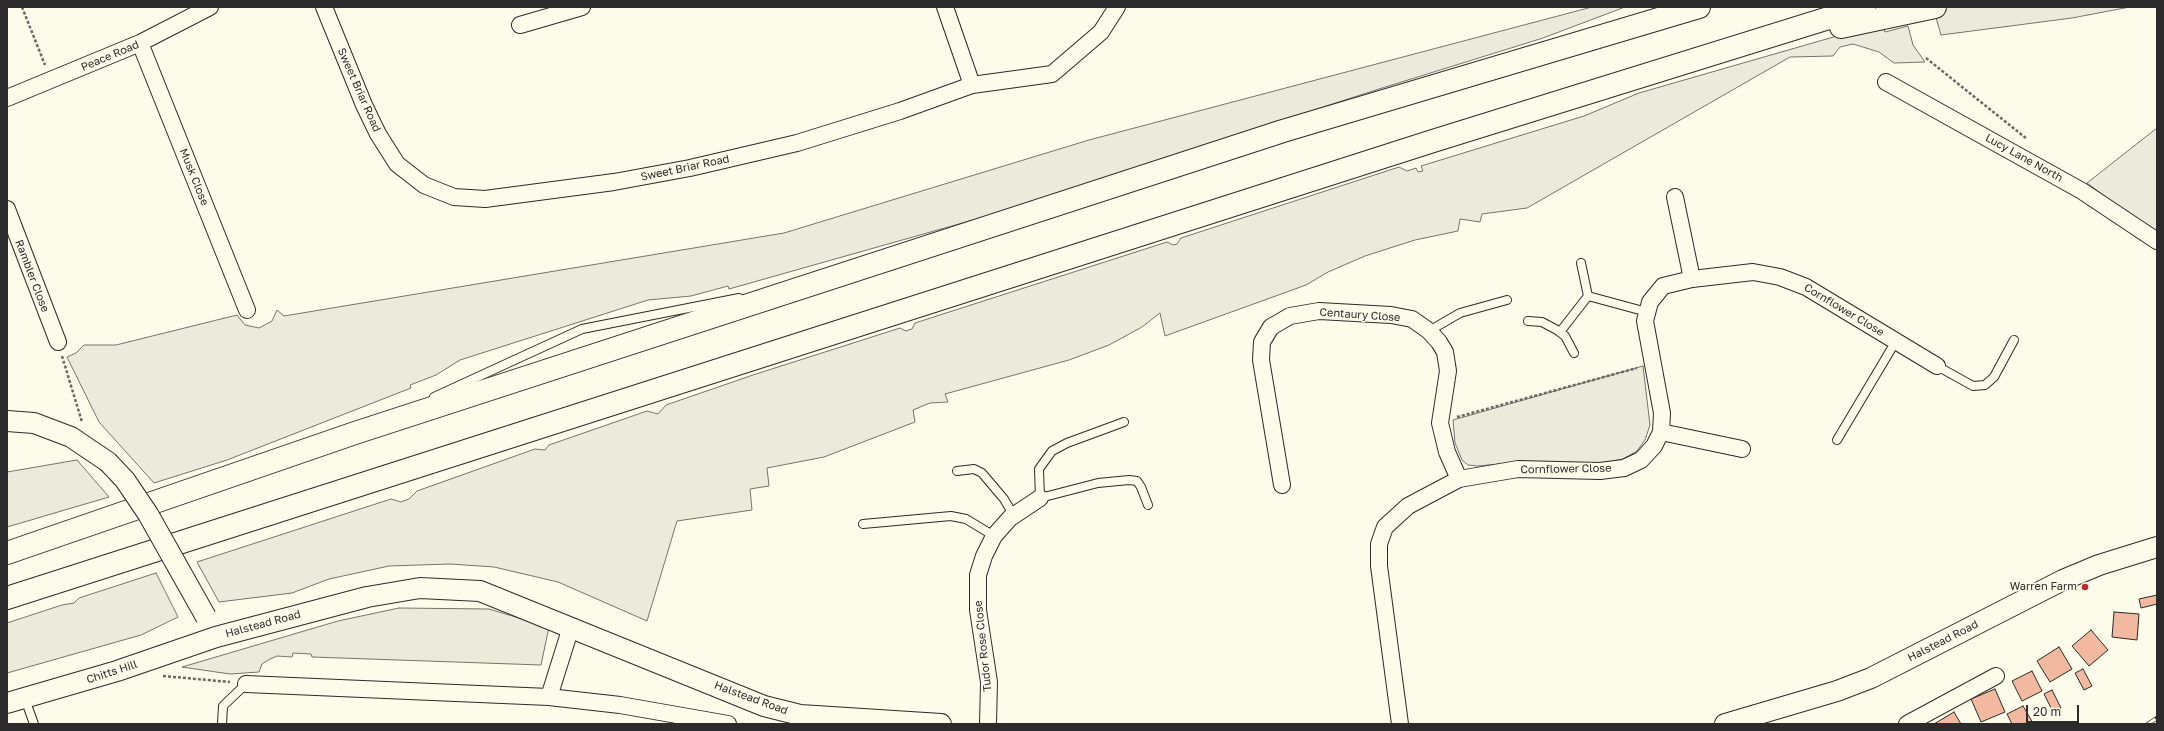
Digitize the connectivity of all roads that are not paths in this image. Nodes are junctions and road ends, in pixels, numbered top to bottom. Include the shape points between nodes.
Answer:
1 (210, 7) edge
2 (324, 7) edge
3 (582, 7) edge
4 (945, 7) edge
5 (1117, 7) edge
6 (1698, 7) edge
7 (1864, 7) edge
8 (1935, 7) edge
9 (520, 26) dead end
10 (140, 43) junction
11 (1716, 53) junction
12 (1886, 82) dead end
13 (972, 85) junction
14 (7, 98) edge
15 (1674, 197) dead end
16 (7, 209) edge
17 (2157, 241) edge
18 (1581, 263) dead end
19 (1692, 279) junction
20 (821, 281) junction
21 (1588, 296) junction
22 (1506, 300) dead end
23 (247, 310) dead end
24 (1647, 312) junction
25 (1528, 321) dead end
26 (1429, 331) junction
27 (1560, 332) junction
28 (2014, 340) dead end
29 (1896, 341) junction
30 (58, 342) road end
31 (1574, 353) dead end
32 (1937, 366) joint
33 (7, 421) edge
34 (1124, 422) dead end
35 (1661, 432) junction
36 (355, 433) junction
37 (1837, 440) dead end
38 (1742, 449) dead end
39 (957, 471) dead end
40 (1459, 479) junction
41 (1282, 485) dead end
42 (1040, 498) junction
43 (1148, 505) dead end
44 (1014, 516) junction
45 (863, 524) dead end
46 (994, 536) junction
47 (2157, 547) edge
48 (7, 553) edge
49 (7, 598) edge
50 (571, 627) junction
51 (216, 637) junction
52 (1996, 676) dead end
53 (246, 684) joint
54 (549, 697) junction
55 (16, 701) edge
56 (34, 724) edge
57 (222, 724) edge
58 (728, 724) edge
59 (941, 724) edge
60 (988, 724) edge
61 (1400, 724) edge
62 (1725, 724) edge
63 (1907, 724) edge

1 - 10 street, Peace Road
2 - 13 street, Sweet Briar Road via 364,105 397,164 424,185 454,198 485,199 527,194 690,168 797,143 900,112
3 - 9 street
4 - 13 street
5 - 13 street, Sweet Briar Road via 1101,32 1052,74
6 - 20 highway via 1283,131
7 - 11 highway
8 - 11 highway
10 - 14 street, Peace Road
10 - 23 street, Musk Close
11 - 49 highway
12 - 17 street, Lucy Lane North via 2082,191
15 - 19 street
16 - 30 street, Rambler Close
18 - 21 lane
19 - 24 street, Cornflower Close via 1663,286 1650,302
19 - 29 street, Cornflower Close via 1754,272 1780,277 1806,287
20 - 36 highway
20 - 36 lane via 582,329
21 - 24 lane
21 - 27 lane
22 - 26 lane via 1460,313
24 - 35 street, Cornflower Close via 1646,328 1662,413
25 - 27 lane via 1542,322
26 - 40 street, Centaury Close via 1445,352 1447,364 1440,423 1447,452
26 - 41 street, Centaury Close via 1412,319 1391,315 1319,311 1290,316 1271,327 1262,342 1261,360
27 - 31 lane
28 - 32 lane via 1994,377 1985,385 1973,386
29 - 32 street, Cornflower Close
29 - 37 lane
33 - 51 street, Halstead Road, bridge via 34,423 71,437 108,462 125,480 148,514
34 - 42 lane via 1052,451 1039,468
35 - 38 street
35 - 40 street, Cornflower Close via 1654,446 1641,460 1624,468 1600,471 1518,469
36 - 48 highway
39 - 44 lane via 974,468 982,473 1004,499
40 - 61 street, Cornflower Close via 1396,515 1384,528 1379,544 1379,566
42 - 43 lane via 1098,483 1129,480 1137,482 1141,487
42 - 44 street, Tudor Rose Close
44 - 46 street, Tudor Rose Close
45 - 46 lane via 950,516 966,519
46 - 60 street, Tudor Rose Close via 978,575 978,610 989,682
47 - 62 street, Halstead Road via 2098,565 2063,580 1871,678 1837,691
50 - 51 street, Halstead Road via 480,591 420,588 367,597
50 - 54 street
50 - 59 street, Halstead Road via 764,706 800,715
51 - 55 street, Chitts Hill via 117,671
52 - 63 street
53 - 54 street
53 - 57 lane via 223,706
54 - 58 street via 620,705
55 - 56 lane

